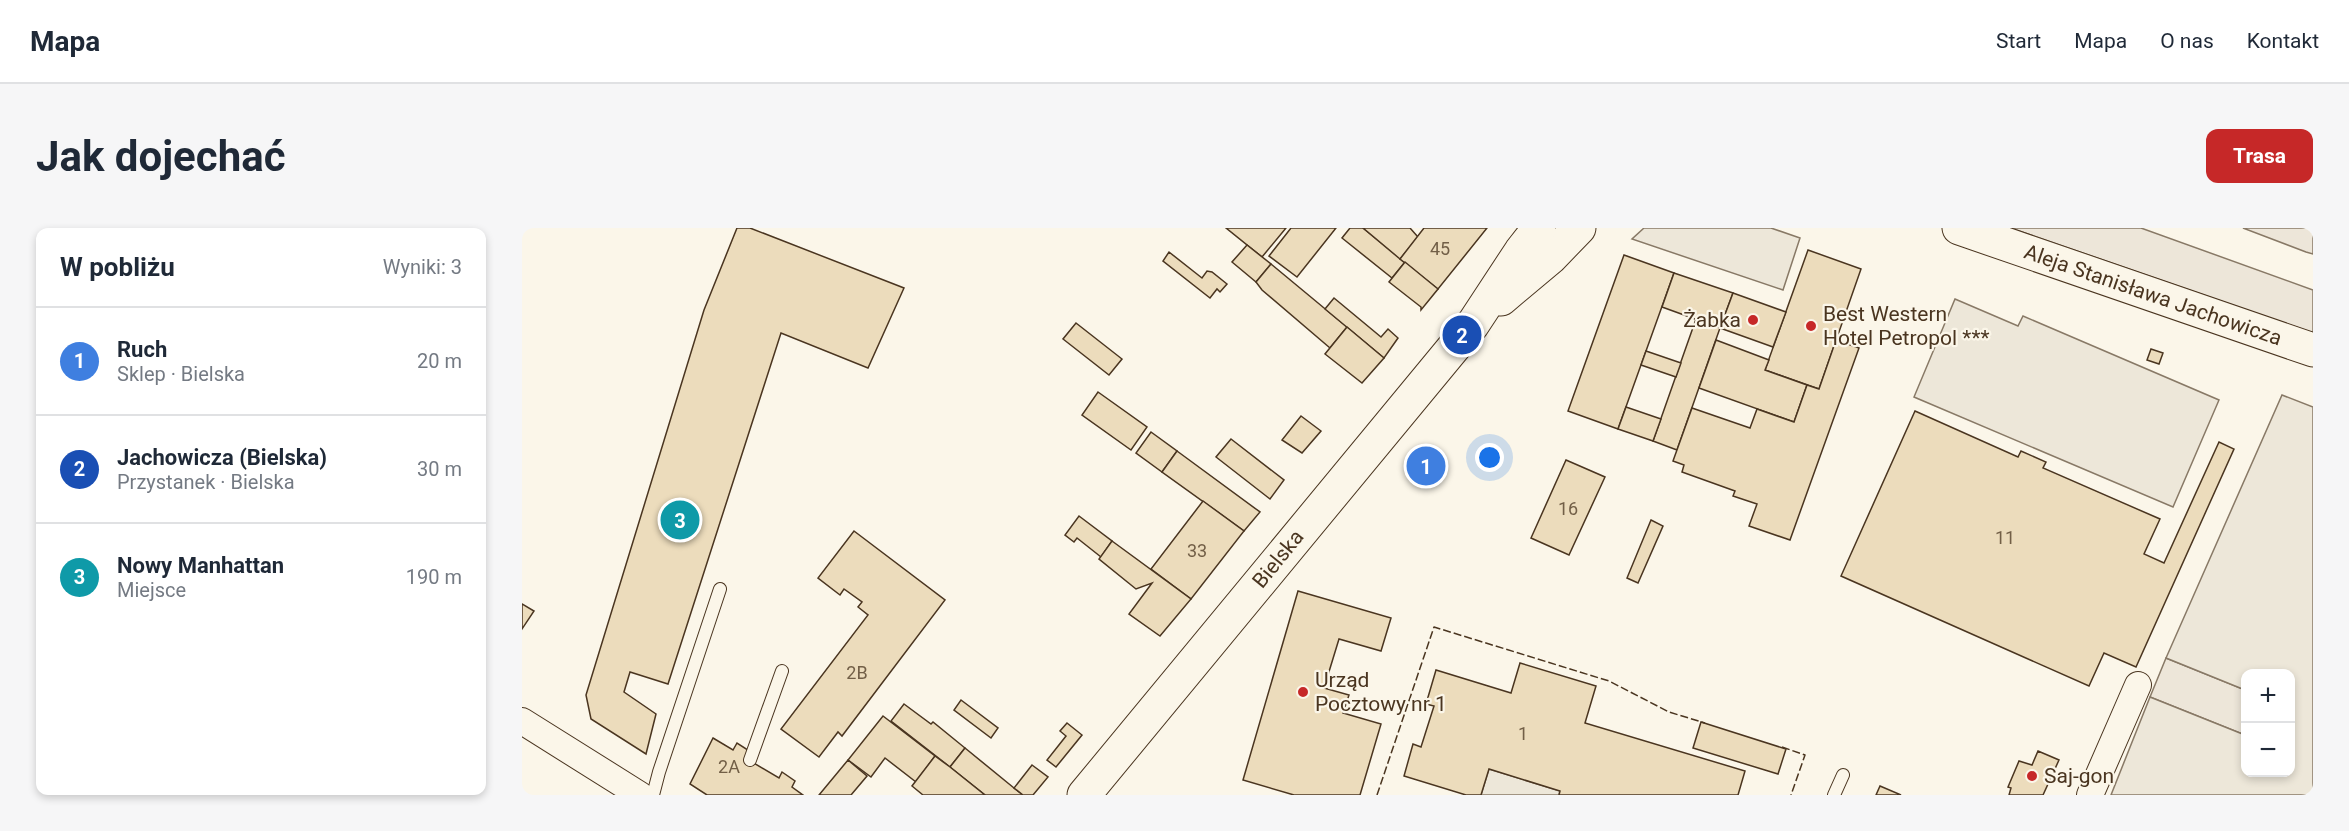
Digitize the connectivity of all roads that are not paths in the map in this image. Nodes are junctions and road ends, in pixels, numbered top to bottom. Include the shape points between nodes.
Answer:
1 (1539, 228) edge
2 (1579, 228) edge
3 (1959, 228) edge
4 (1473, 324) junction
5 (2313, 350) edge
6 (720, 589) dead end
7 (782, 671) dead end
8 (2138, 685) dead end
9 (522, 721) edge
10 (750, 760) dead end
11 (1843, 775) dead end
12 (640, 795) edge
13 (653, 795) edge
14 (1084, 795) edge
15 (1834, 795) edge
16 (2090, 795) edge

1 - 4 street, Bielska
2 - 4 street, Bielska
3 - 5 street, Aleja Stanisława Jachowicza
4 - 14 street, Bielska
6 - 13 lane
7 - 10 lane
8 - 16 street
9 - 12 street
11 - 15 lane

